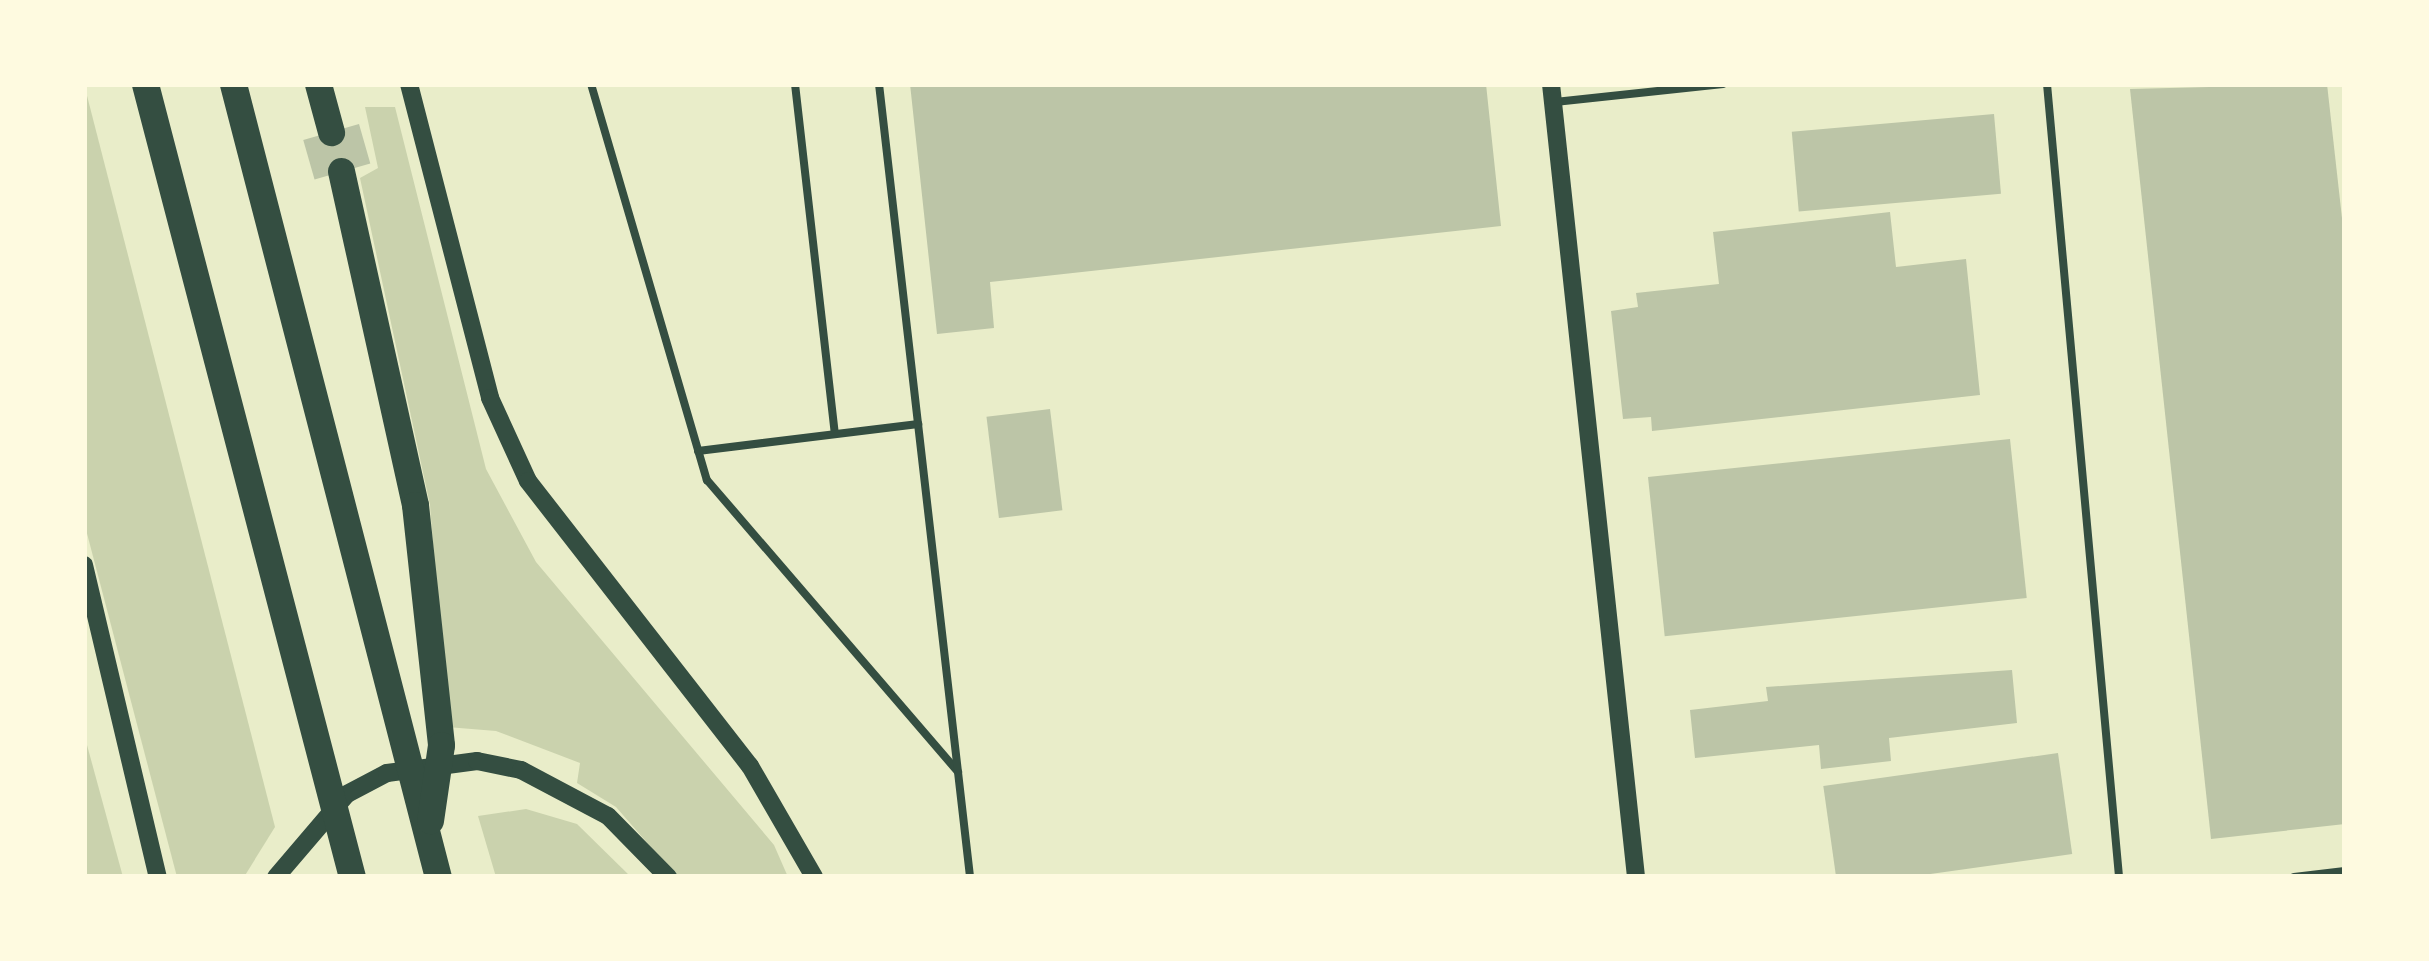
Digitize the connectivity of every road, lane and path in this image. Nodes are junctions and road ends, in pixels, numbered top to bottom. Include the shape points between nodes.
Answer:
1 (146, 84) edge
2 (233, 84) edge
3 (318, 84) edge
4 (409, 84) edge
5 (591, 84) edge
6 (795, 84) edge
7 (879, 84) edge
8 (1723, 84) edge
9 (2047, 84) edge
10 (1552, 93) edge
11 (331, 132) dead end
12 (341, 171) dead end
13 (918, 424) junction
14 (835, 434) junction
15 (698, 451) junction
16 (84, 565) edge
17 (958, 772) junction
18 (427, 836) junction
19 (2345, 872) edge
20 (158, 877) edge
21 (276, 877) edge
22 (352, 877) edge
23 (438, 877) edge
24 (668, 877) edge
25 (814, 877) edge
26 (970, 877) edge
27 (1636, 877) edge
28 (2119, 877) edge
29 (2294, 877) edge

1 - 22 highway
2 - 18 highway
3 - 11 highway
4 - 25 street via 490,398 528,482 750,766
5 - 15 lane
6 - 14 lane
7 - 13 lane
8 - 10 lane
9 - 28 lane
10 - 27 street
12 - 18 highway via 415,505 441,745
13 - 14 lane
13 - 17 lane
14 - 15 lane
15 - 17 lane via 728,514
16 - 20 street
17 - 26 lane
18 - 23 highway
19 - 29 lane
21 - 24 street via 311,824 387,773 477,761 563,790 608,816

